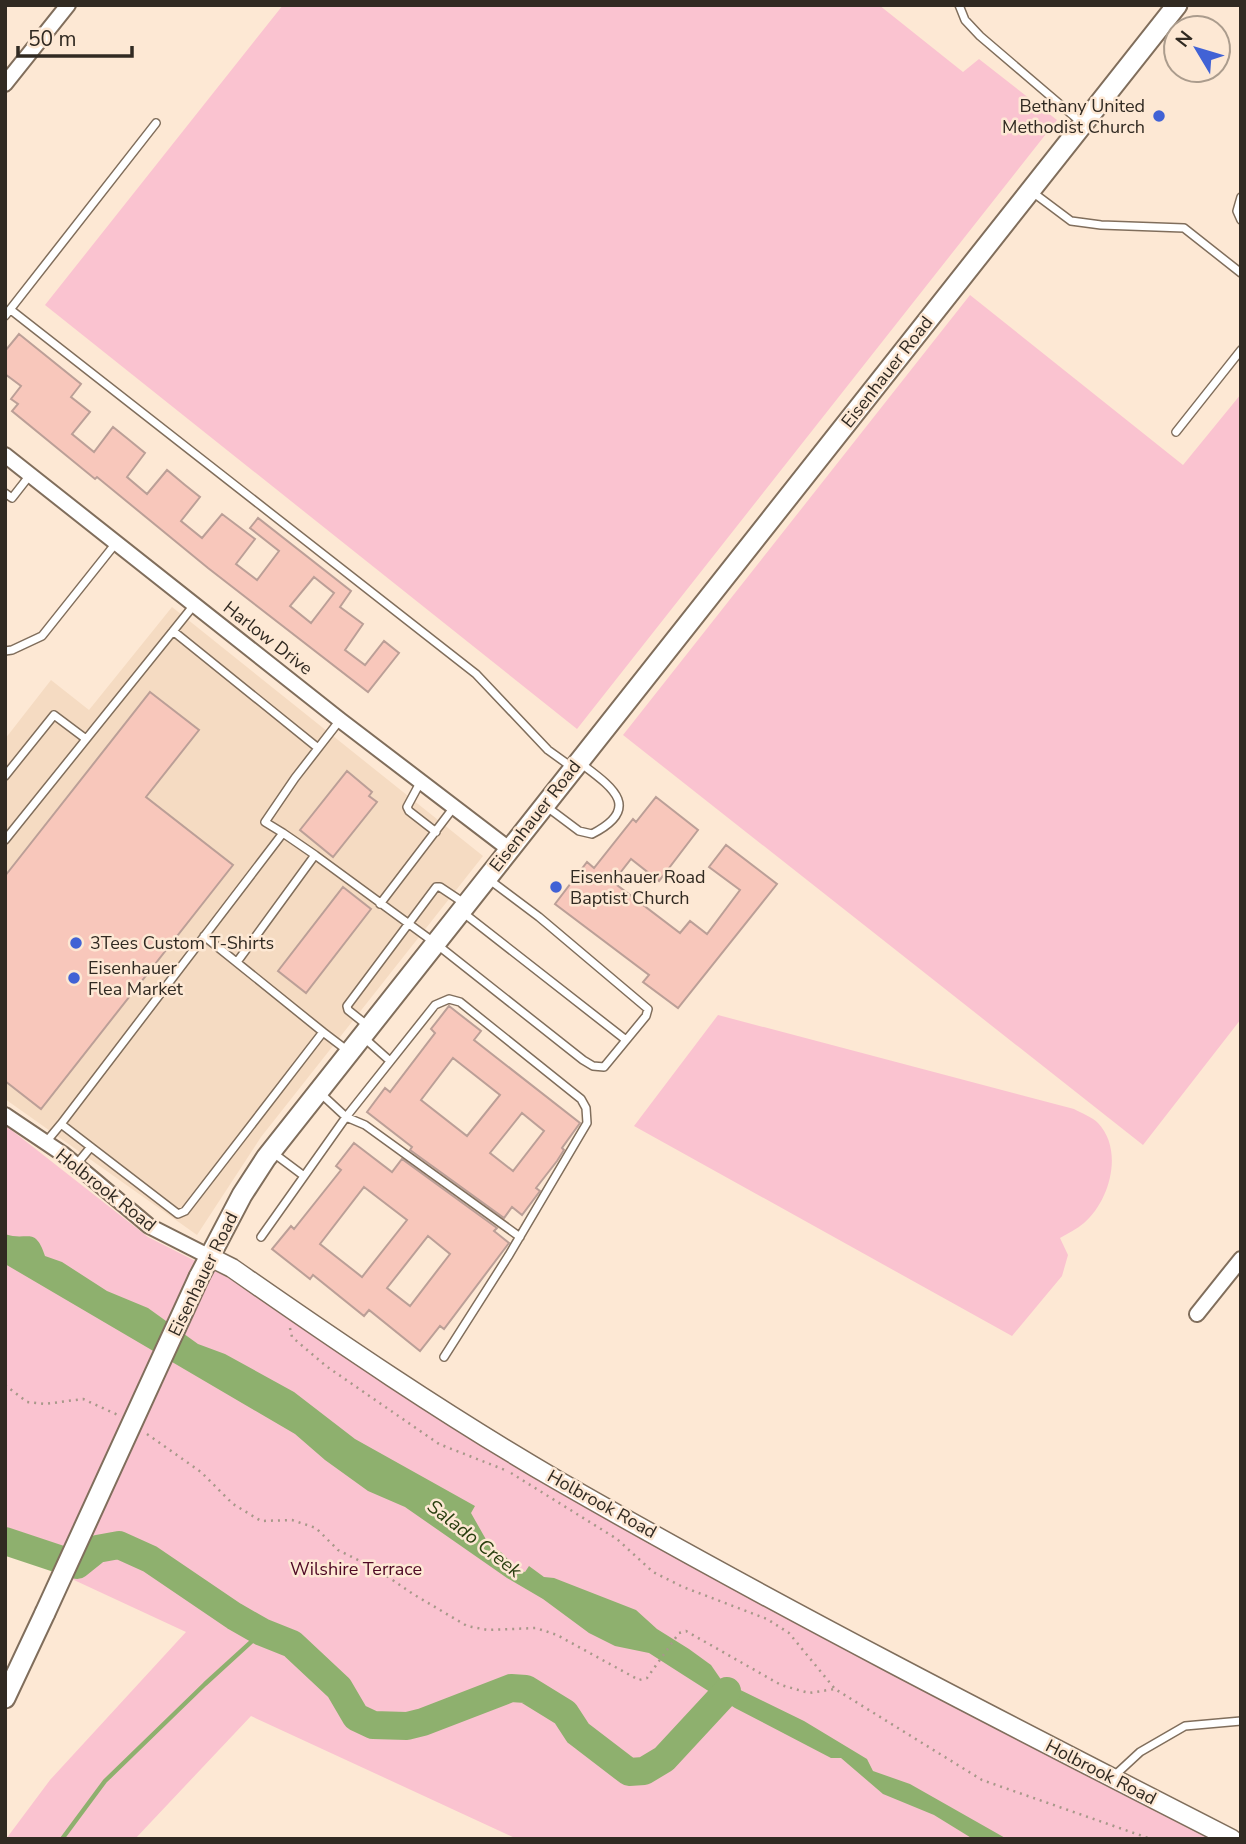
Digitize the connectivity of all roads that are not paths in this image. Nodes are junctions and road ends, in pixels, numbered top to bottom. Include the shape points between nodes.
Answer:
1 (68, 5) edge
2 (959, 5) edge
3 (1177, 5) edge
4 (5, 84) edge
5 (156, 123) dead end
6 (1083, 124) junction
7 (1031, 190) junction
8 (1241, 197) edge
9 (1241, 220) edge
10 (1241, 273) edge
11 (8, 313) edge
12 (1241, 350) edge
13 (1176, 432) dead end
14 (5, 455) edge
15 (30, 475) junction
16 (8, 495) edge
17 (116, 543) junction
18 (194, 605) junction
19 (173, 631) junction
20 (5, 651) edge
21 (340, 720) junction
22 (86, 739) junction
23 (318, 748) junction
24 (576, 765) junction
25 (5, 776) edge
26 (421, 781) junction
27 (545, 804) junction
28 (454, 806) junction
29 (436, 832) junction
30 (283, 833) junction
31 (5, 840) edge
32 (509, 849) junction
33 (315, 855) junction
34 (487, 878) junction
35 (380, 904) junction
36 (463, 907) junction
37 (407, 924) junction
38 (204, 936) junction
39 (435, 943) junction
40 (237, 962) junction
41 (365, 1031) junction
42 (323, 1032) junction
43 (626, 1040) junction
44 (349, 1052) junction
45 (390, 1061) junction
46 (318, 1091) junction
47 (5, 1115) edge
48 (346, 1117) junction
49 (61, 1124) junction
50 (46, 1142) junction
51 (90, 1148) junction
52 (271, 1151) junction
53 (76, 1165) junction
54 (304, 1177) junction
55 (261, 1237) dead end
56 (520, 1237) junction
57 (208, 1256) junction
58 (1241, 1259) edge
59 (1197, 1314) dead end
60 (444, 1357) dead end
61 (5, 1698) edge
62 (1241, 1721) edge
63 (1113, 1778) junction
64 (1232, 1839) edge

1 - 4 street
2 - 6 lane via 980,36
3 - 6 main road, Eisenhauer Road
5 - 11 lane
6 - 7 main road, Eisenhauer Road
7 - 10 lane via 1071,221 1184,228
7 - 24 main road, Eisenhauer Road
8 - 9 lane via 1237,211
11 - 24 lane via 476,674 548,750
12 - 13 lane
14 - 15 street, Harlow Drive
15 - 16 lane
15 - 17 street, Harlow Drive
17 - 18 street, Harlow Drive
17 - 20 lane via 42,636
18 - 19 lane
18 - 21 street, Harlow Drive
19 - 22 lane
19 - 23 lane
21 - 23 lane
21 - 26 street, Harlow Drive
22 - 25 lane via 54,715
22 - 31 lane
23 - 30 lane via 265,821
24 - 27 main road, Eisenhauer Road
24 - 27 lane via 614,789 619,806 616,814 592,834 579,831
26 - 28 street, Harlow Drive
26 - 29 lane via 407,807
27 - 32 main road, Eisenhauer Road
28 - 29 lane
28 - 32 street, Harlow Drive
29 - 35 lane
30 - 33 lane
30 - 38 lane
32 - 34 main road, Eisenhauer Road
33 - 35 lane
33 - 40 lane
34 - 36 main road, Eisenhauer Road
34 - 43 lane via 643,1003 648,1009 646,1016
35 - 37 lane
36 - 37 lane via 436,887
36 - 39 main road, Eisenhauer Road
36 - 43 lane
37 - 39 lane
37 - 41 lane via 347,1006
38 - 40 lane
38 - 49 lane
39 - 41 main road, Eisenhauer Road
39 - 43 lane via 593,1066 604,1067
40 - 42 lane
41 - 44 main road, Eisenhauer Road
41 - 45 lane
42 - 44 lane
42 - 51 lane via 186,1211 178,1214
44 - 46 main road, Eisenhauer Road
45 - 48 lane
45 - 56 lane via 435,1005 449,999 460,1002 581,1099 587,1122
46 - 48 lane
46 - 52 main road, Eisenhauer Road
47 - 50 street, Holbrook Road
48 - 54 lane
48 - 56 lane via 365,1125
49 - 50 lane
49 - 51 lane
50 - 53 street, Holbrook Road
51 - 53 lane
52 - 54 lane
52 - 57 main road, Eisenhauer Road
53 - 57 street, Holbrook Road via 149,1226
54 - 55 lane
56 - 60 lane
57 - 61 main road, Eisenhauer Road, bridge
57 - 63 street, Holbrook Road via 401,1384 556,1479
58 - 59 street
62 - 63 lane via 1185,1726 1140,1752
63 - 64 street, Holbrook Road

